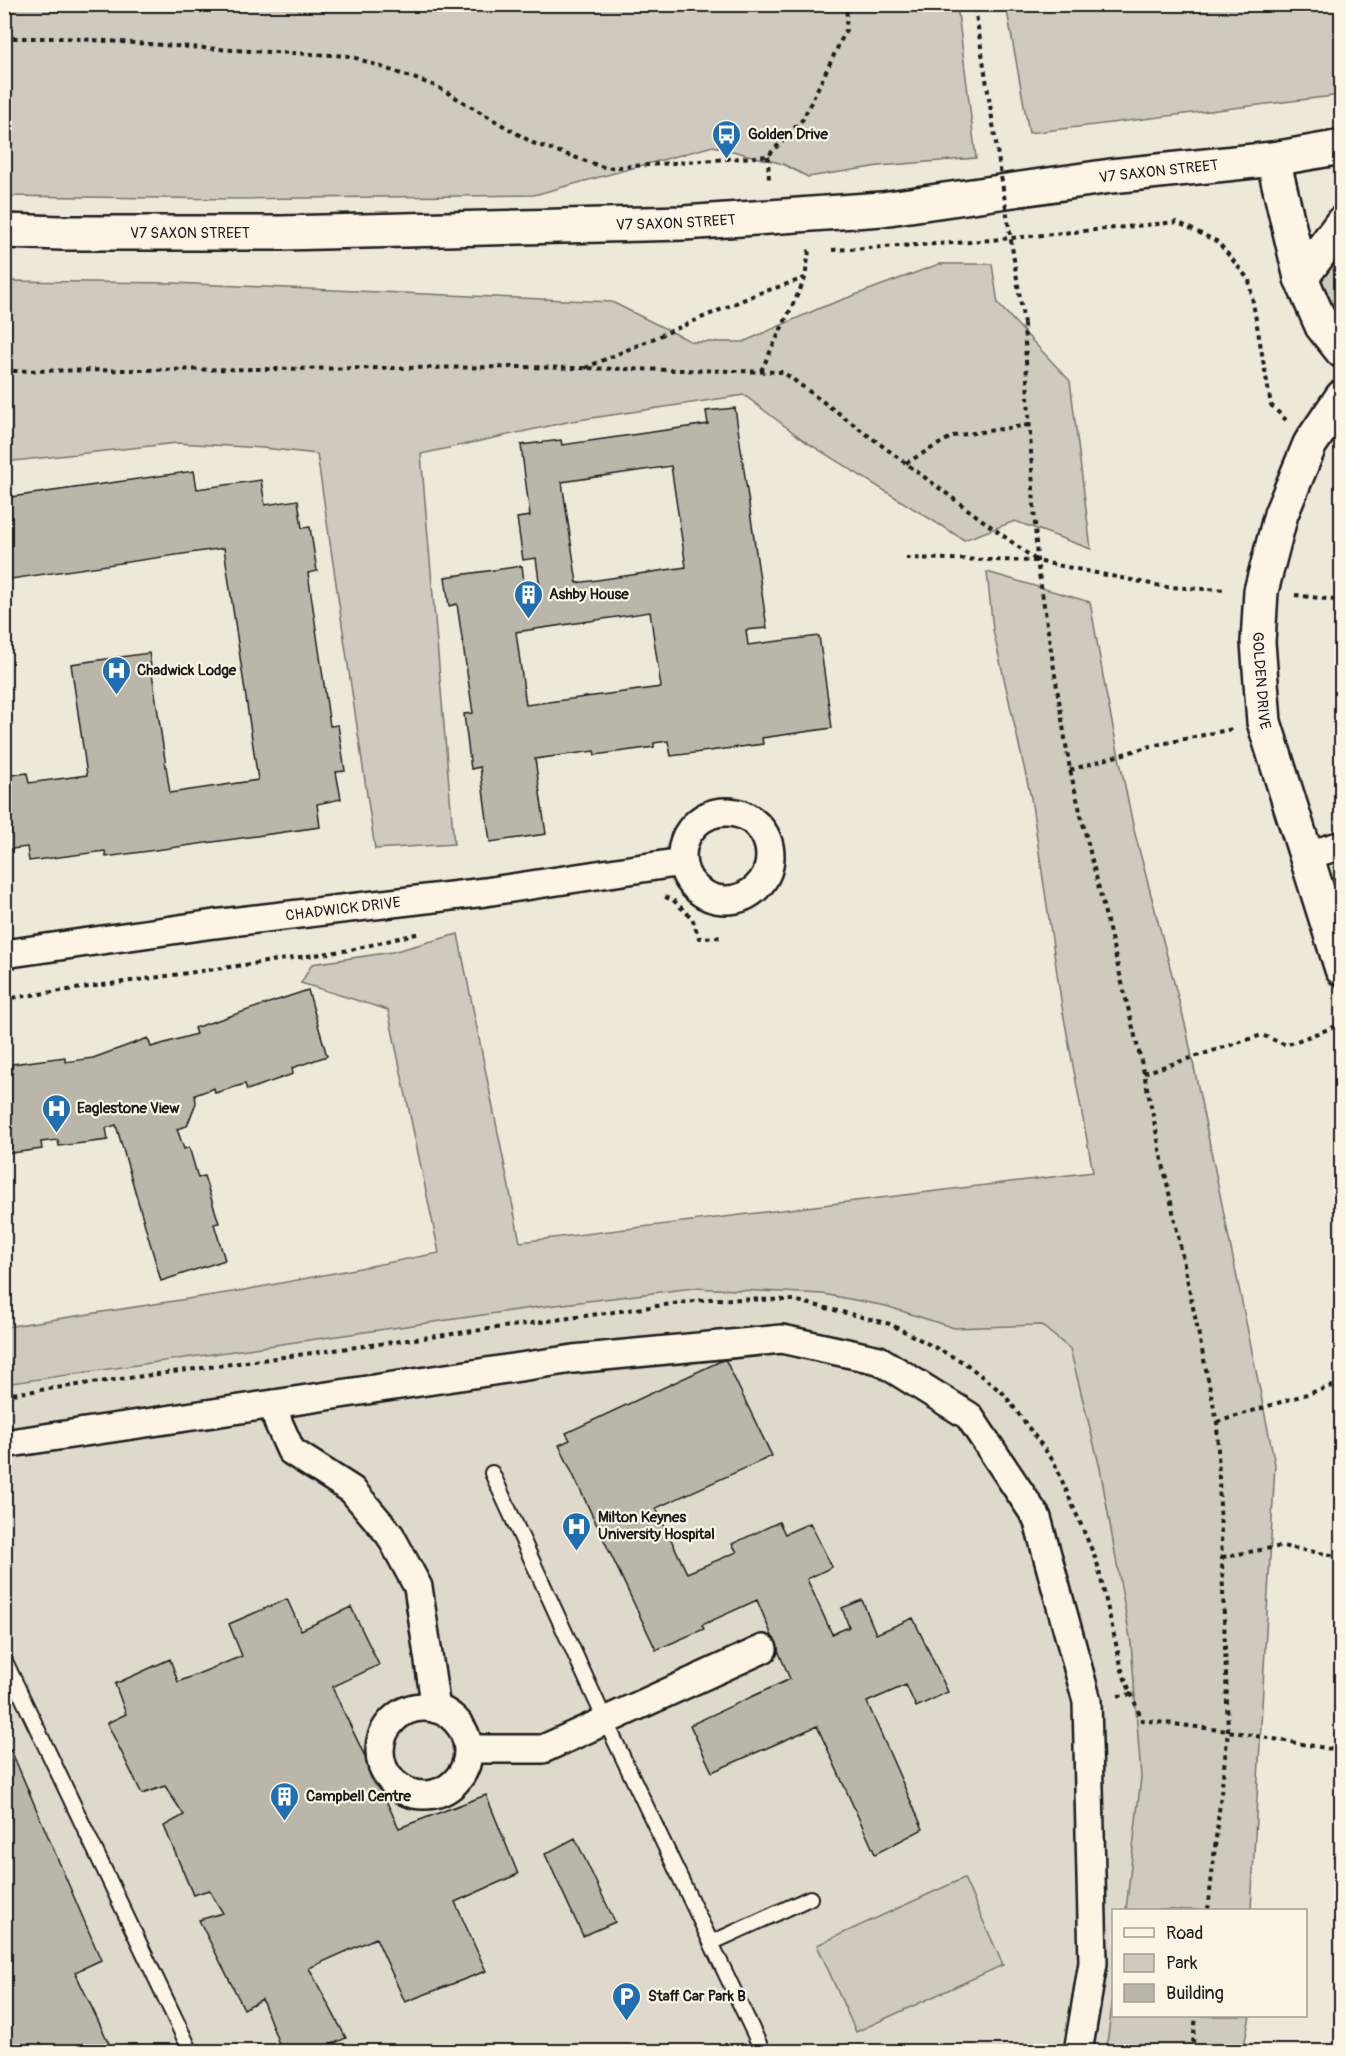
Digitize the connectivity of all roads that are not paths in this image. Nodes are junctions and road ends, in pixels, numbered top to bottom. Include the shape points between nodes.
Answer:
1 (1337, 146) edge
2 (1273, 159) junction
3 (1341, 223) edge
4 (4, 231) edge
5 (1301, 278) junction
6 (1341, 351) edge
7 (1341, 397) edge
8 (1341, 845) edge
9 (1305, 856) junction
10 (682, 862) dead end
11 (4, 954) edge
12 (1341, 969) edge
13 (274, 1404) junction
14 (4, 1444) edge
15 (492, 1473) dead end
16 (763, 1648) dead end
17 (4, 1659) edge
18 (436, 1709) junction
19 (606, 1722) junction
20 (469, 1749) junction
21 (810, 1898) dead end
22 (711, 1943) junction
23 (191, 2052) edge
24 (763, 2052) edge
25 (1078, 2052) edge

1 - 2 street, V7 SAXON STREET
2 - 4 street, V7 SAXON STREET via 1111,176 882,209 684,223 282,233
2 - 5 street
3 - 5 street
5 - 6 street via 1322,326
7 - 9 street, GOLDEN DRIVE via 1310,444 1281,514 1261,591 1258,642 1264,722
8 - 9 street
9 - 12 street, GOLDEN DRIVE
10 - 11 street, CHADWICK DRIVE via 485,892
13 - 14 street
13 - 18 street via 291,1451 352,1490 390,1535 418,1587
13 - 25 street via 573,1359 782,1339 879,1360 969,1416 1036,1518 1087,1701 1093,1963
15 - 19 lane
16 - 19 street
17 - 23 lane
18 - 20 street via 457,1720
18 - 20 street via 415,1706 396,1715 385,1727 380,1757 386,1775 397,1786 417,1795 433,1795 453,1785 463,1773
19 - 20 street via 543,1749
19 - 22 lane
21 - 22 lane
22 - 24 lane

